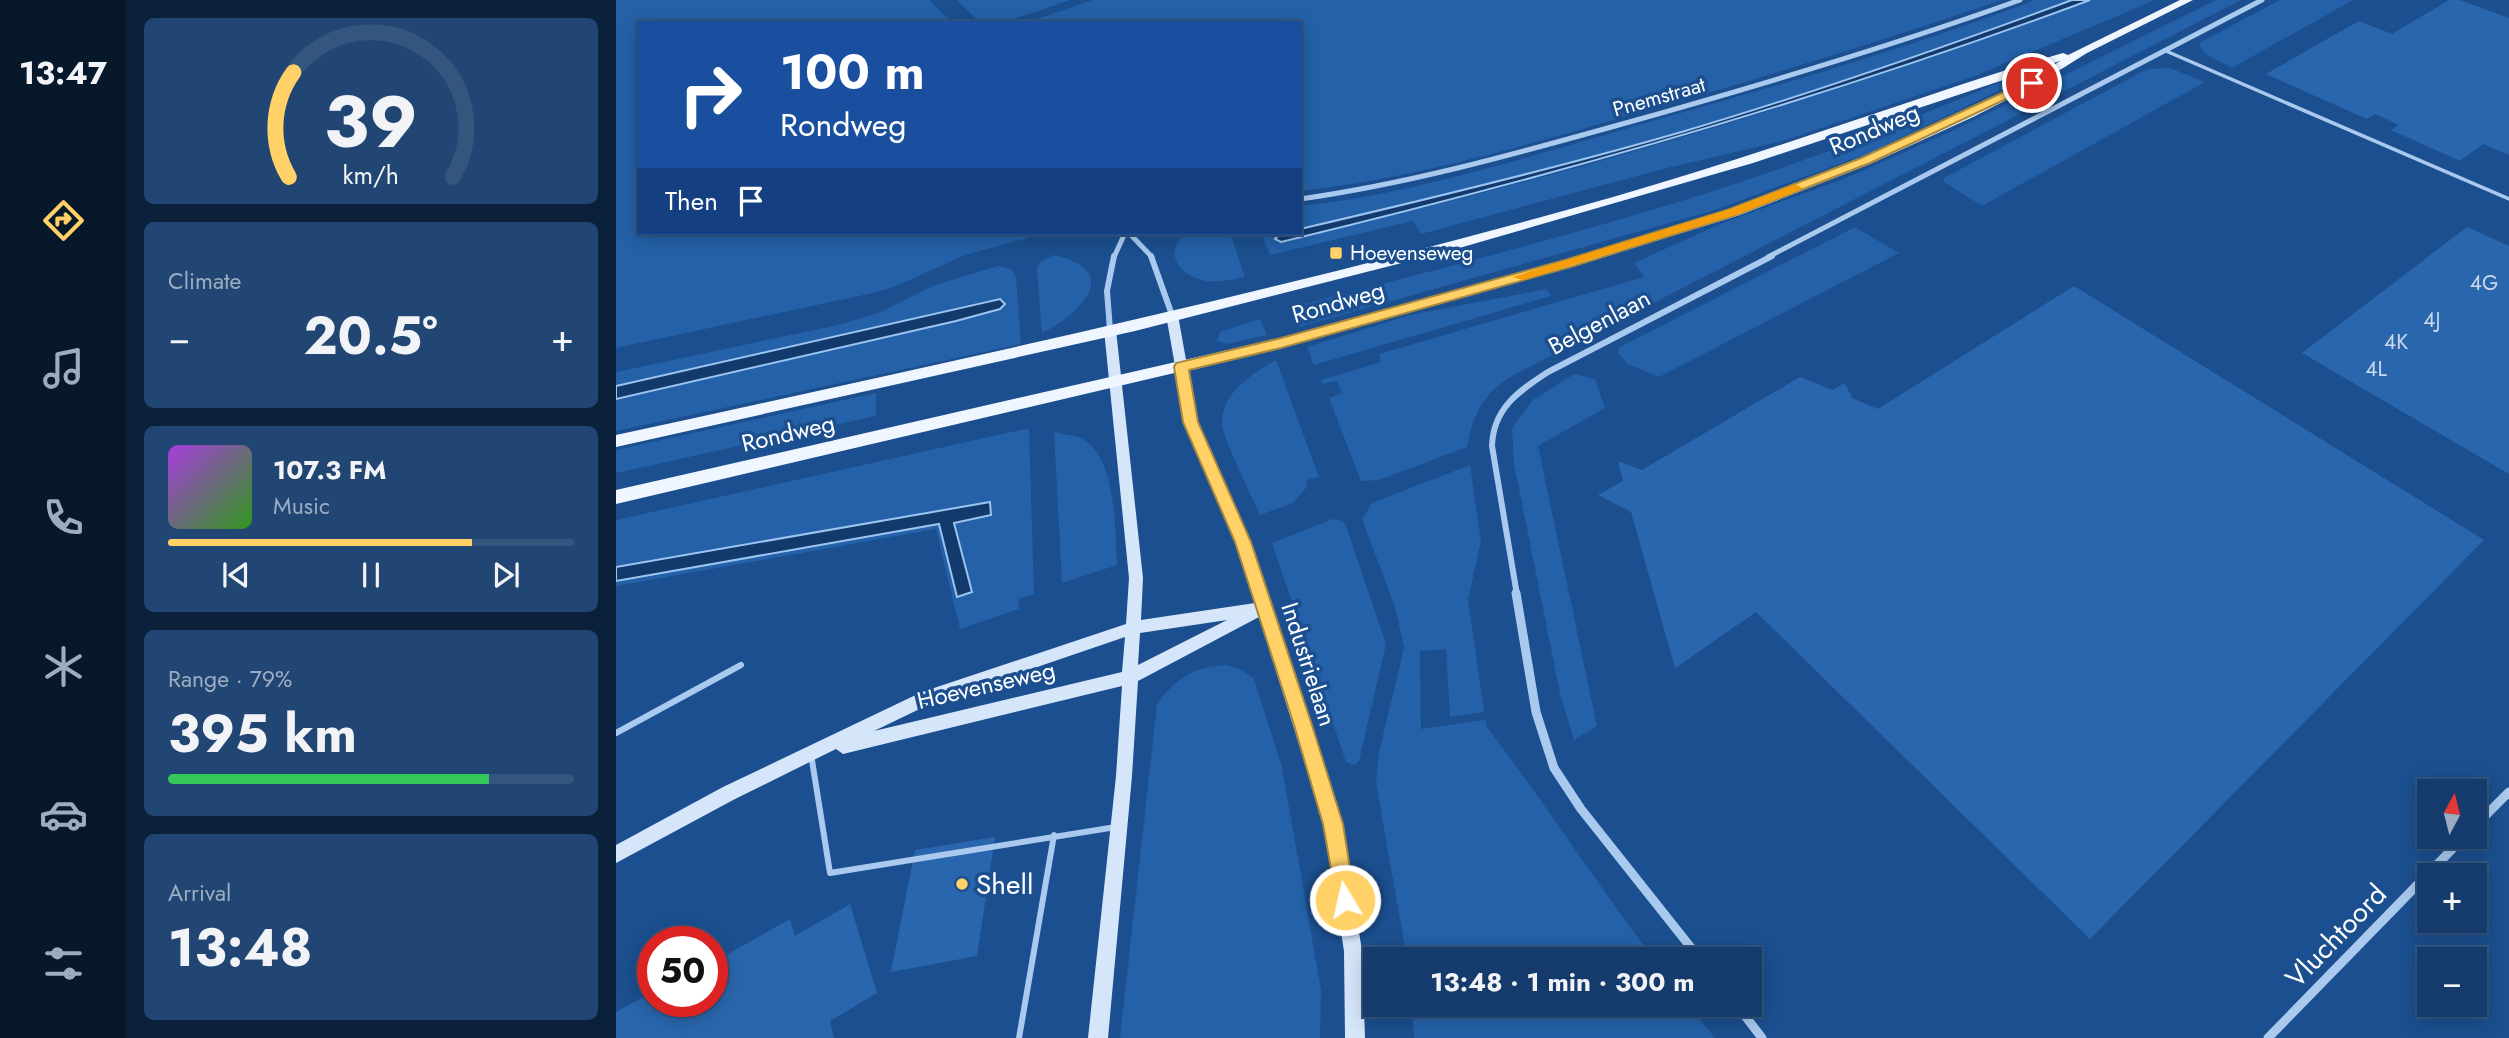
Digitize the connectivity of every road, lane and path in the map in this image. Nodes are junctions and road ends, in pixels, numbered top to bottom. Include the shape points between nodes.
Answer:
1 (2020, 0) edge
2 (2188, 0) edge
3 (2262, 0) edge
4 (2083, 51) junction
5 (2166, 51) junction
6 (1302, 199) edge
7 (2509, 199) edge
8 (1126, 235) edge
9 (1129, 235) edge
10 (1172, 315) junction
11 (1110, 330) junction
12 (1181, 367) junction
13 (1115, 382) junction
14 (616, 441) edge
15 (616, 496) edge
16 (1265, 608) junction
17 (1135, 627) junction
18 (740, 665) dead end
19 (1131, 677) junction
20 (616, 733) edge
21 (811, 754) junction
22 (2509, 792) edge
23 (2487, 814) edge
24 (1119, 827) junction
25 (1054, 835) junction
26 (2452, 849) edge
27 (616, 854) edge
28 (1690, 947) edge
29 (1746, 1017) edge
30 (1019, 1038) edge
31 (1098, 1038) edge
32 (1354, 1038) edge
33 (1762, 1038) edge
34 (2268, 1038) edge

1 - 6 street, Pnemstraat via 1792,75 1455,171
2 - 4 main road, Rondweg
3 - 5 street, Belgenlaan
4 - 10 main road, Rondweg via 1726,168 1444,248
4 - 12 main road, Rondweg via 1969,114 1866,161 1735,212 1281,343
5 - 7 lane
5 - 28 street, Belgenlaan via 1548,372 1514,394 1496,417 1490,430 1525,653 1536,712 1554,768
8 - 11 street via 1110,261 1106,294
9 - 10 street via 1151,256
10 - 11 main road, Rondweg
10 - 12 main road, Industrielaan
11 - 13 main road
11 - 14 main road, Rondweg
12 - 13 main road, Rondweg
12 - 16 main road, Industrielaan via 1191,422 1243,542
13 - 15 main road, Rondweg
13 - 17 main road via 1134,547
16 - 17 main road, Hoevenseweg
16 - 19 main road, Hoevenseweg
16 - 32 main road, Industrielaan via 1333,824 1353,951
17 - 19 main road
17 - 21 main road, Hoevenseweg via 928,697
18 - 20 lane
19 - 21 main road, Hoevenseweg
19 - 24 main road
21 - 25 lane via 830,873
21 - 27 main road, Hoevenseweg
22 - 23 street
24 - 25 lane
24 - 31 main road
25 - 30 lane
26 - 34 street, Vluchtoord
29 - 33 street

